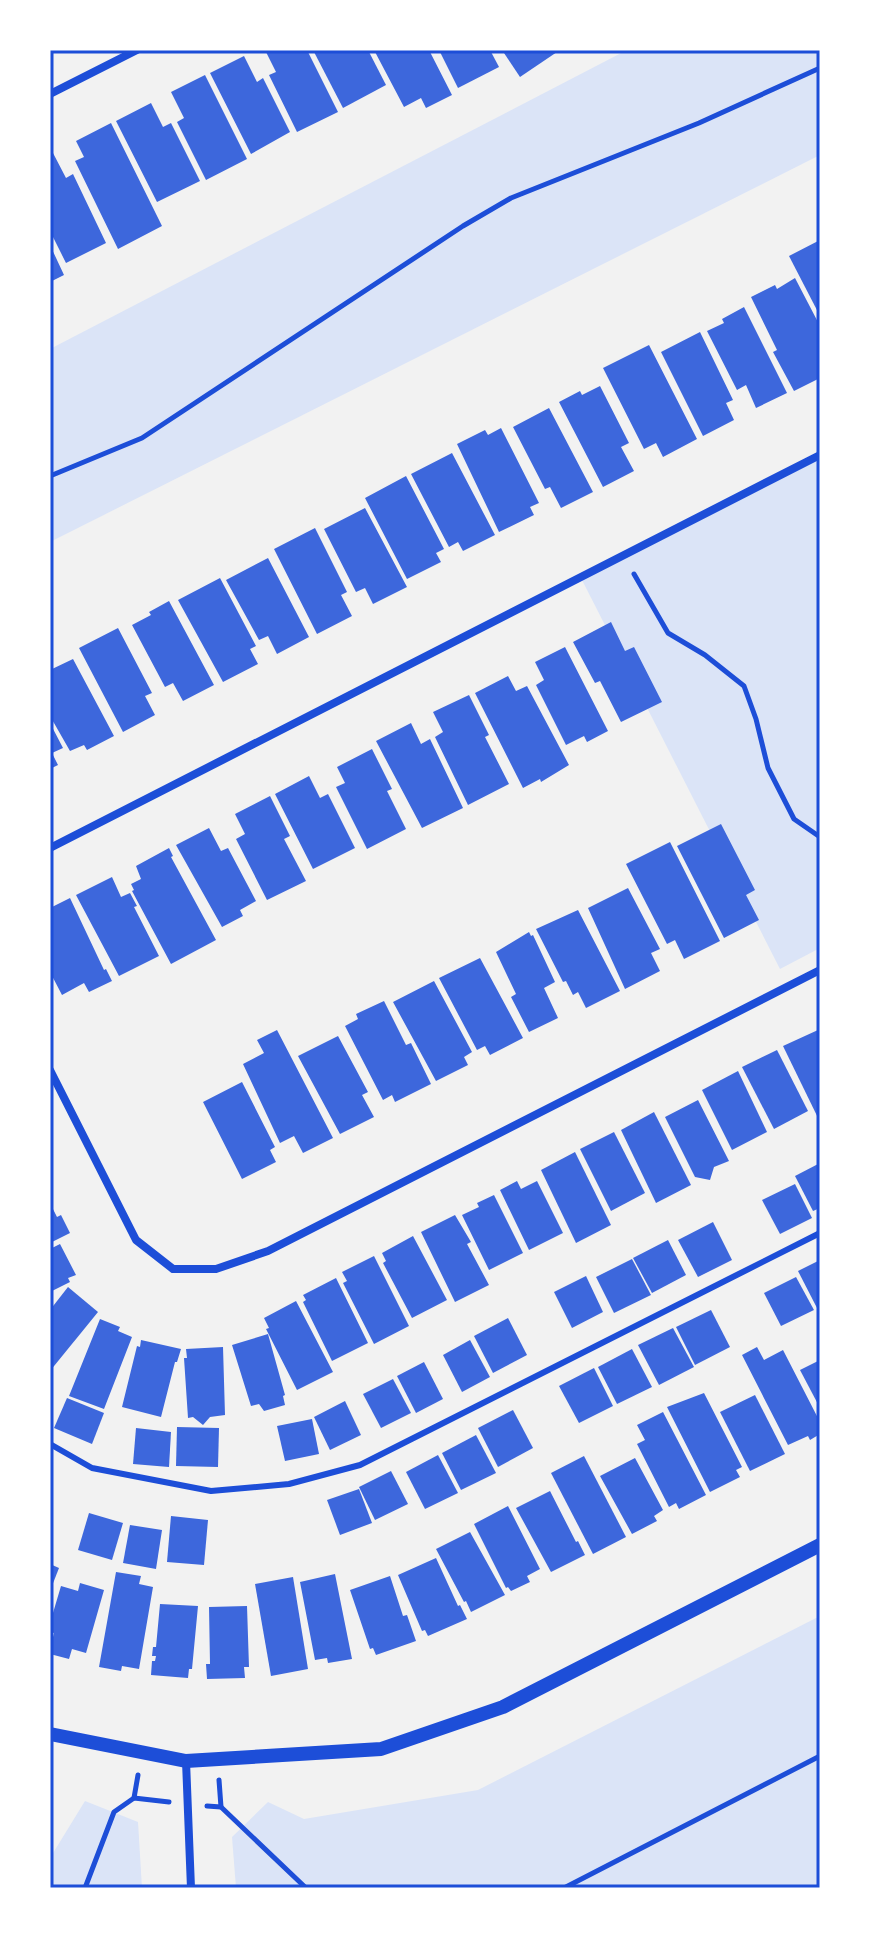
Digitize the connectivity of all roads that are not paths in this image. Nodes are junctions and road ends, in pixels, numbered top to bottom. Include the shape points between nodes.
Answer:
1 (137, 50) edge
2 (50, 94) edge
3 (820, 455) edge
4 (50, 848) edge
5 (820, 970) edge
6 (50, 1070) edge
7 (820, 1233) edge
8 (50, 1444) edge
9 (820, 1545) edge
10 (50, 1734) edge
11 (186, 1761) junction
12 (191, 1888) edge

1 - 2 street
3 - 4 street
5 - 6 street via 268,1251 216,1269 173,1269 136,1240
7 - 8 lane via 360,1465 289,1484 211,1491 92,1468
9 - 11 street via 503,1707 381,1749
10 - 11 street
11 - 12 street

